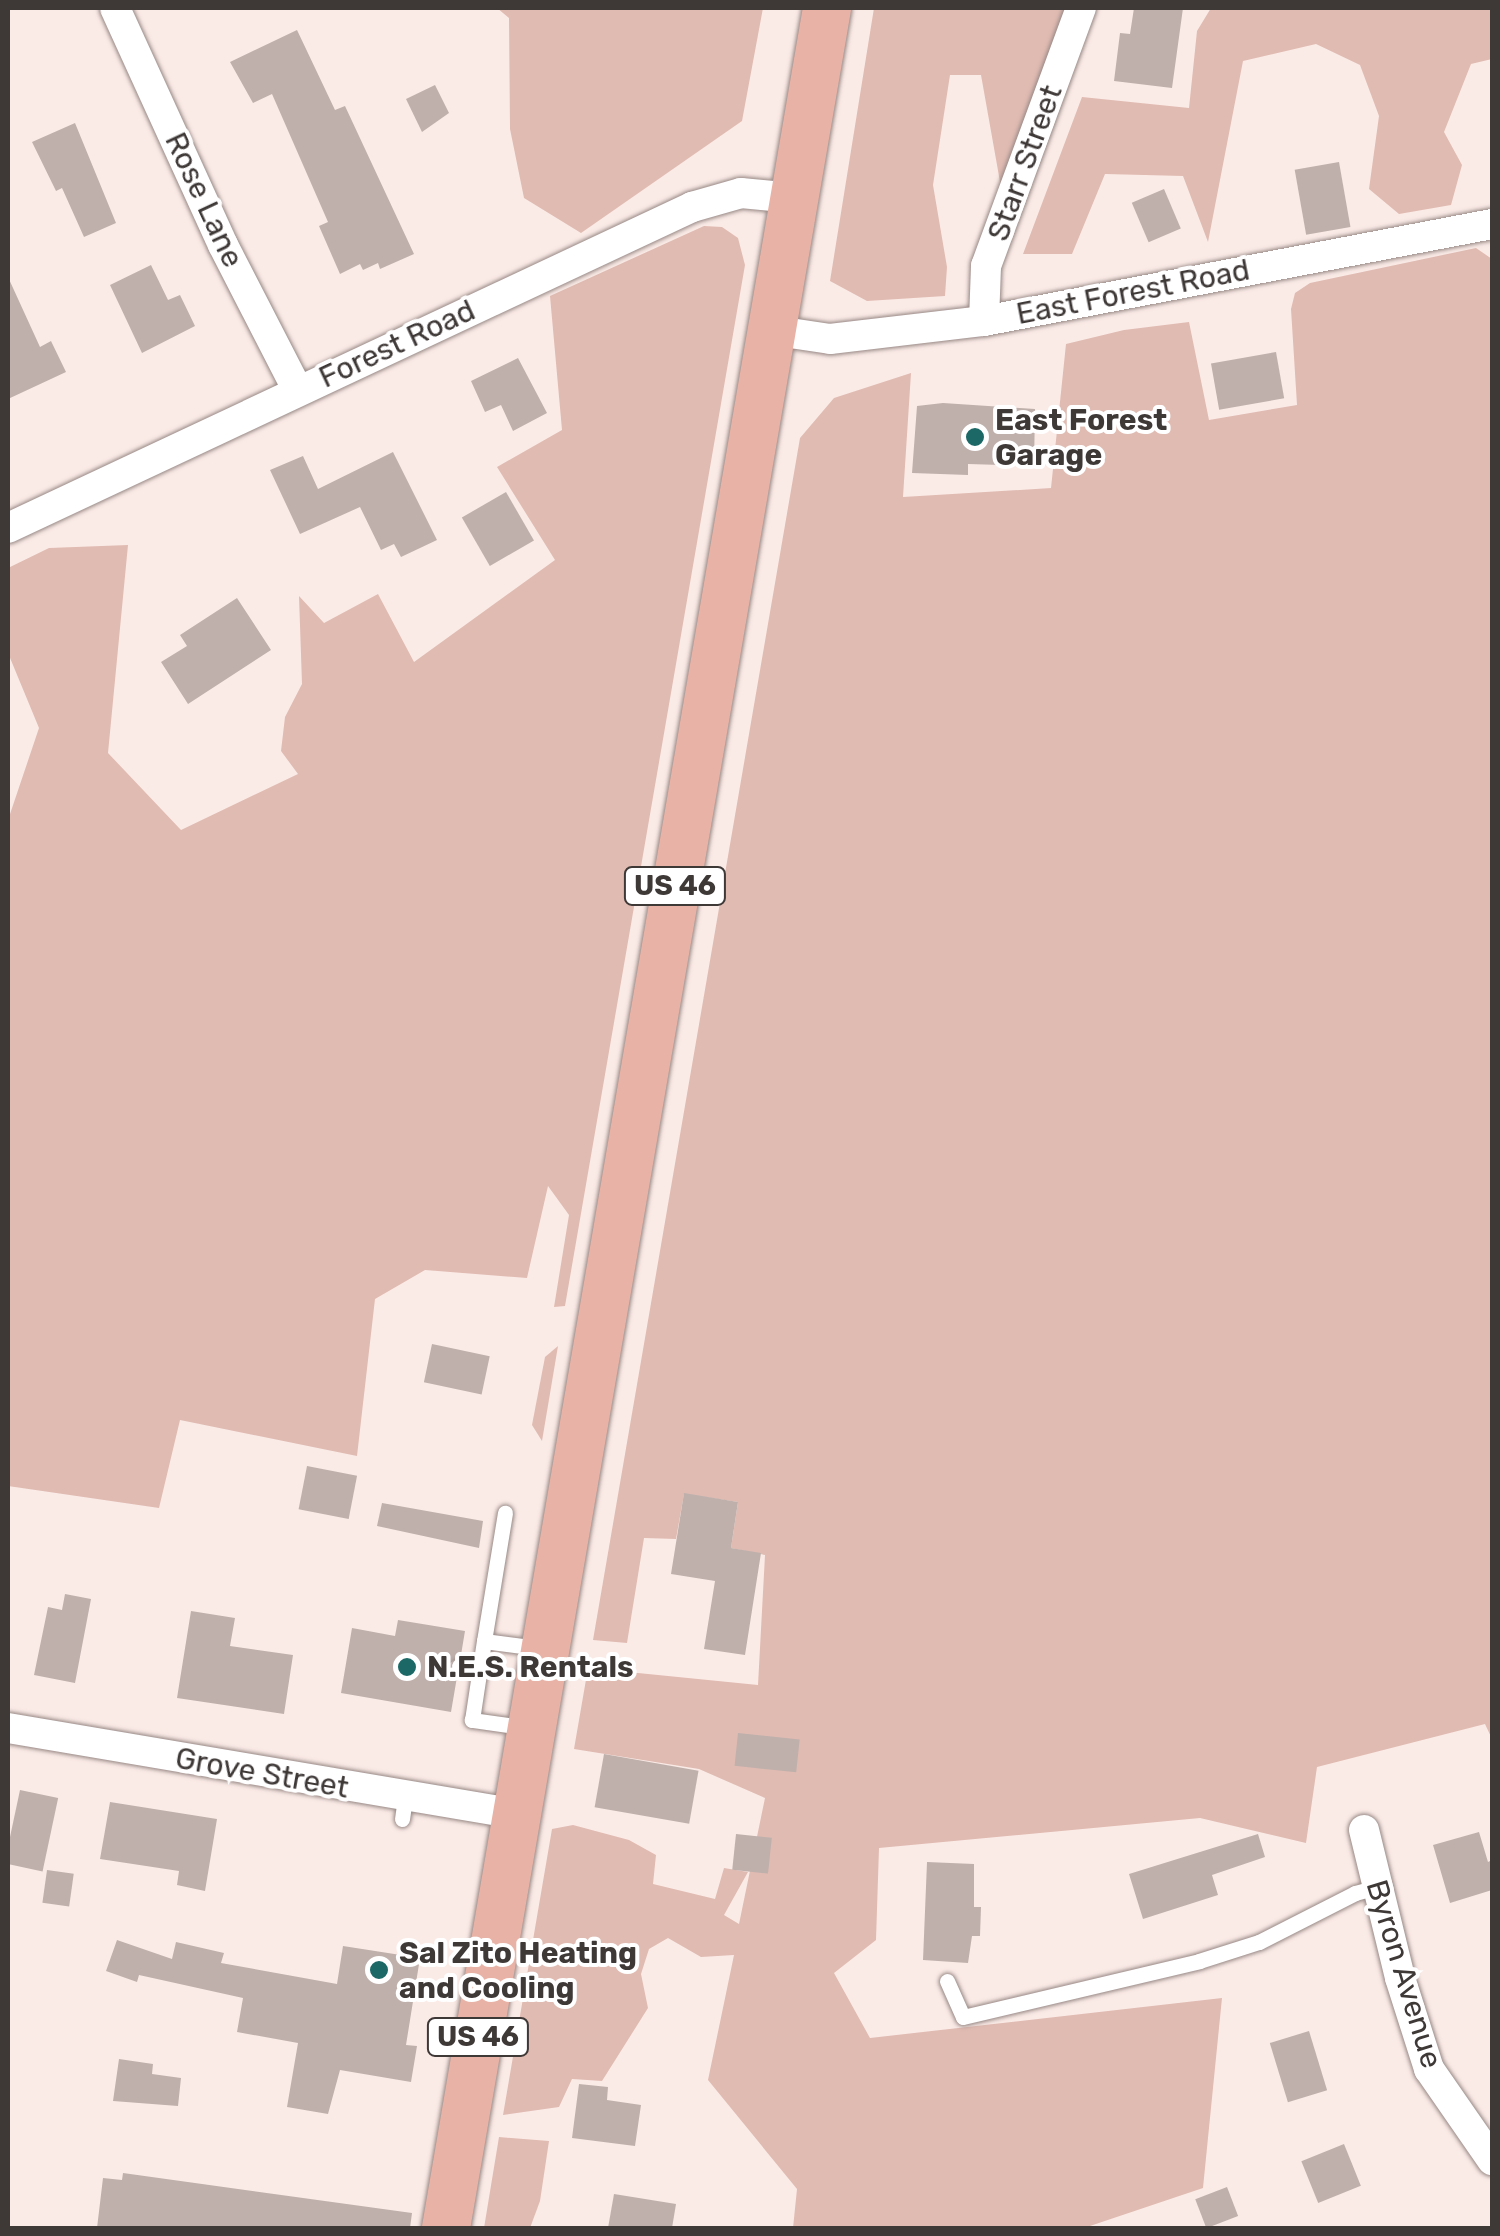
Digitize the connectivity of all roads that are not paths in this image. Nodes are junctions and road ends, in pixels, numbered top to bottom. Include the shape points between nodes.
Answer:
1 (115, 8) edge
2 (827, 8) edge
3 (1081, 8) edge
4 (794, 198) junction
5 (1492, 224) edge
6 (984, 321) junction
7 (770, 330) junction
8 (298, 391) junction
9 (8, 528) edge
10 (505, 1513) dead end
11 (484, 1641) junction
12 (545, 1650) junction
13 (459, 1666) dead end
14 (480, 1670) junction
15 (8, 1728) edge
16 (533, 1728) junction
17 (518, 1814) junction
18 (1364, 1830) dead end
19 (1377, 1888) junction
20 (947, 1981) dead end
21 (1492, 2160) edge
22 (446, 2228) edge

1 - 8 street, Rose Lane
2 - 4 main road, US 46
3 - 6 street, Starr Street via 986,266
4 - 7 main road, US 46
4 - 8 street, Forest Road via 741,193 692,208
5 - 6 street, East Forest Road
6 - 7 street, East Forest Road via 830,338
7 - 12 main road, US 46
8 - 9 street, Forest Road
10 - 11 lane
11 - 12 lane
11 - 14 lane
12 - 16 main road, US 46
13 - 14 lane
14 - 16 lane via 472,1720
15 - 17 street, Grove Street via 404,1809
16 - 17 main road, US 46
17 - 22 main road, US 46
18 - 19 street, Byron Avenue
19 - 20 lane via 1355,1892 1259,1942 1199,1961 963,2017
19 - 21 street, Byron Avenue via 1428,2069

